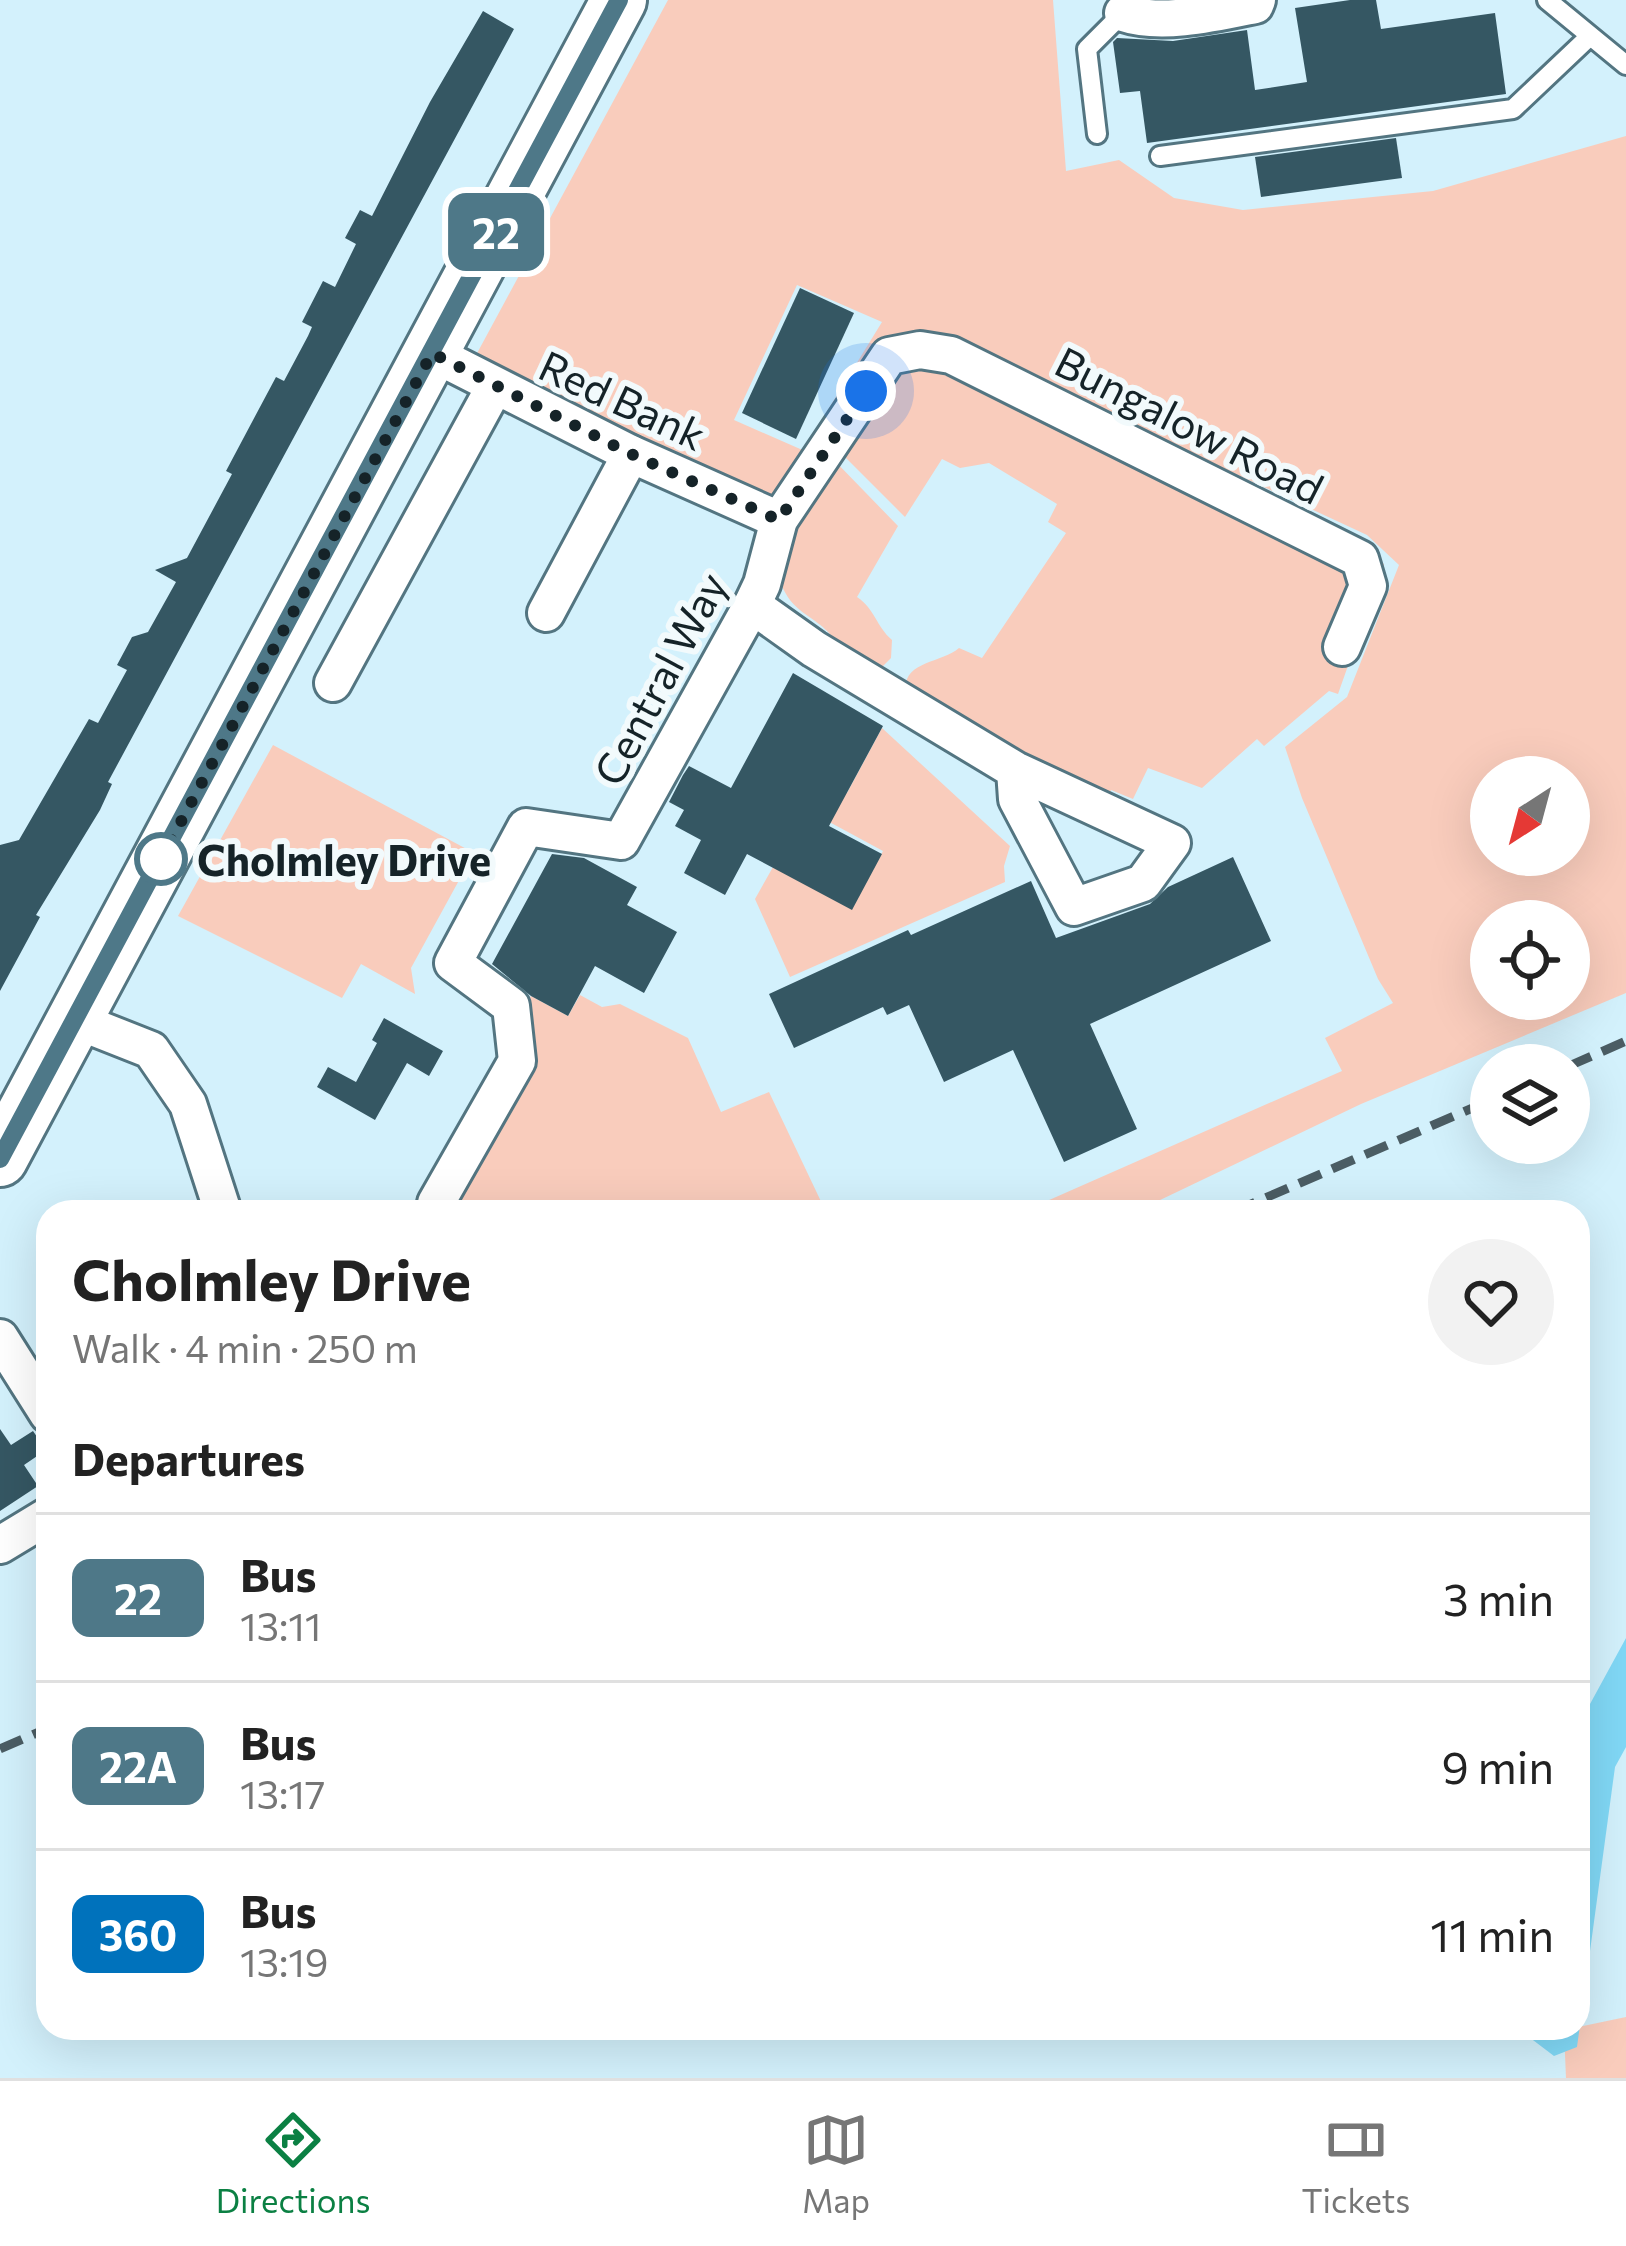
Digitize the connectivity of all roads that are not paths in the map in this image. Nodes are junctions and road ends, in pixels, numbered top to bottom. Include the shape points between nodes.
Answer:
1 (619, 0) edge
2 (1547, 0) edge
3 (1264, 2) edge
4 (1118, 6) edge
5 (1589, 37) junction
6 (1626, 65) edge
7 (1096, 134) dead end
8 (1160, 156) dead end
9 (432, 353) junction
10 (889, 356) joint
11 (494, 388) junction
12 (631, 454) junction
13 (779, 520) junction
14 (752, 605) junction
15 (546, 613) dead end
16 (1342, 647) dead end
17 (333, 682) dead end
18 (1015, 770) dead end
19 (74, 1020) junction
20 (0, 1159) edge
21 (219, 1200) edge
22 (437, 1200) edge
23 (0, 1339) edge
24 (36, 1395) edge
25 (36, 1523) edge
26 (0, 1545) edge

1 - 9 main road
2 - 5 lane
3 - 4 street via 1140,19
4 - 7 lane via 1087,49
5 - 6 lane
5 - 8 lane via 1513,109
9 - 11 street, Red Bank
9 - 19 main road
10 - 13 street, Central Way
10 - 16 street, Bungalow Road via 951,355 1360,559 1368,586
11 - 12 street, Red Bank
11 - 17 street
12 - 13 street, Red Bank
12 - 15 street
13 - 14 street, Central Way
14 - 18 street
14 - 22 street, Central Way via 621,841 526,827 453,963 511,1006 517,1061
19 - 20 main road
19 - 21 street via 151,1050 188,1104
23 - 24 street
25 - 26 street

